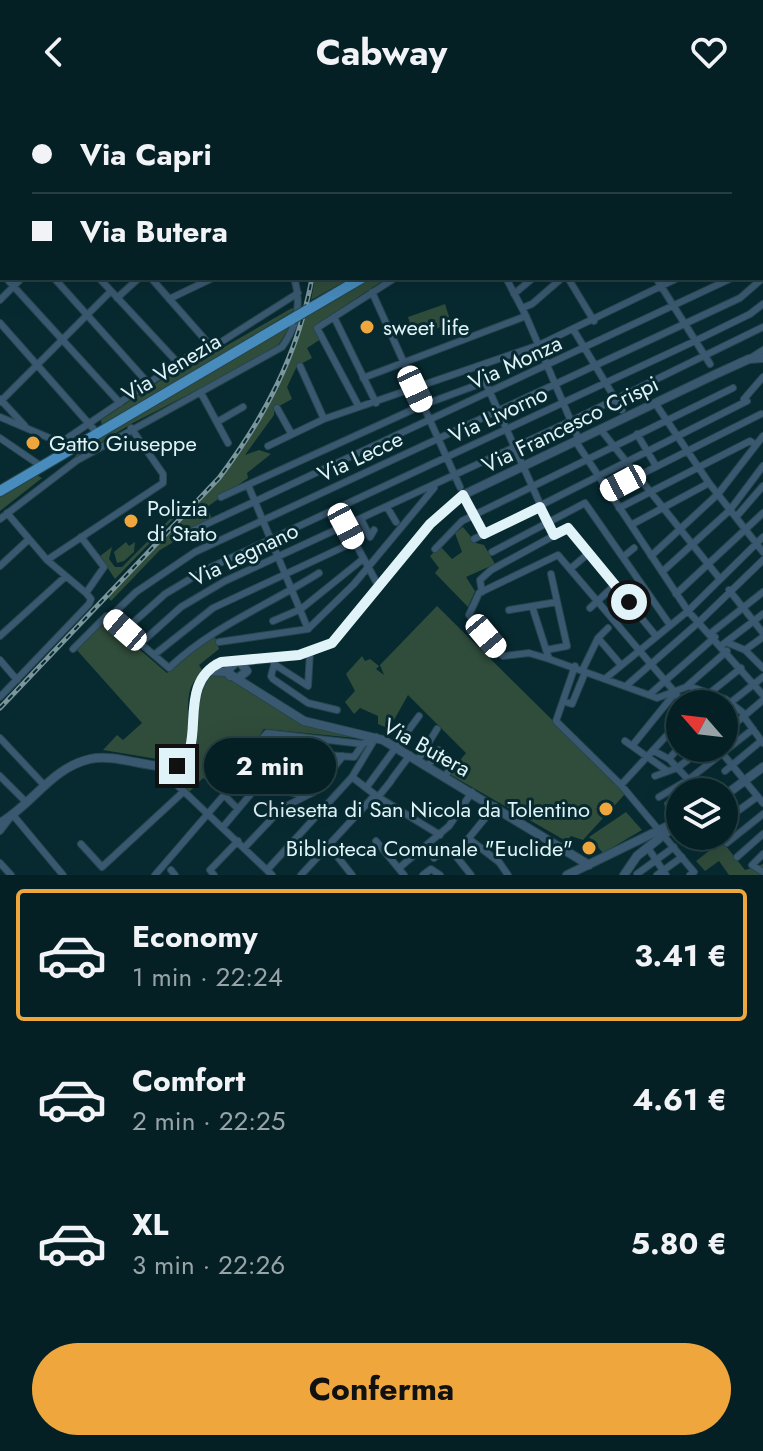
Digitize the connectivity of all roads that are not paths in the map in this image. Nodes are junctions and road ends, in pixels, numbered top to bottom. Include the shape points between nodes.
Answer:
1 (8, 280) edge
2 (20, 280) edge
3 (56, 280) edge
4 (101, 280) edge
5 (137, 280) edge
6 (153, 280) edge
7 (209, 280) edge
8 (295, 280) edge
9 (359, 280) edge
10 (392, 280) edge
11 (507, 280) edge
12 (531, 280) edge
13 (559, 280) edge
14 (569, 280) edge
15 (657, 280) edge
16 (675, 280) edge
17 (728, 280) edge
18 (761, 280) edge
19 (14, 287) junction
20 (662, 288) junction
21 (111, 291) junction
22 (372, 292) junction
23 (298, 293) junction
24 (514, 294) junction
25 (117, 298) junction
26 (169, 299) junction
27 (0, 300) edge
28 (763, 304) edge
29 (522, 308) junction
30 (674, 308) junction
31 (87, 315) junction
32 (526, 316) junction
33 (334, 317) junction
34 (594, 321) junction
35 (0, 323) edge
36 (684, 323) junction
37 (763, 327) edge
38 (573, 329) junction
39 (62, 340) junction
40 (695, 341) junction
41 (208, 343) junction
42 (539, 345) junction
43 (585, 349) junction
44 (763, 350) edge
45 (705, 356) junction
46 (763, 358) edge
47 (749, 359) junction
48 (403, 361) junction
49 (178, 363) junction
50 (710, 364) dead end
51 (37, 365) junction
52 (595, 365) junction
53 (300, 366) dead end
54 (547, 366) junction
55 (479, 368) junction
56 (763, 377) edge
57 (363, 378) junction
58 (485, 382) junction
59 (148, 383) junction
60 (606, 383) junction
61 (556, 386) junction
62 (733, 388) dead end
63 (415, 389) junction
64 (201, 393) junction
65 (490, 393) junction
66 (615, 399) junction
67 (0, 400) edge
68 (120, 403) junction
69 (376, 403) junction
70 (564, 403) junction
71 (655, 403) junction
72 (423, 405) junction
73 (243, 407) dead end
74 (359, 407) junction
75 (277, 408) dead end
76 (622, 410) dead end
77 (498, 411) junction
78 (761, 412) edge
79 (0, 417) edge
80 (324, 419) junction
81 (666, 420) junction
82 (430, 421) junction
83 (571, 421) junction
84 (217, 422) junction
85 (89, 423) junction
86 (131, 428) junction
87 (28, 429) junction
88 (506, 430) junction
89 (601, 430) junction
90 (291, 433) junction
91 (98, 434) junction
92 (637, 434) junction
93 (677, 436) junction
94 (763, 436) edge
95 (0, 438) edge
96 (438, 440) junction
97 (578, 441) junction
98 (60, 443) junction
99 (228, 443) dead end
100 (614, 445) junction
101 (756, 445) junction
102 (268, 446) dead end
103 (73, 448) junction
104 (513, 448) junction
105 (647, 451) junction
106 (687, 451) junction
107 (446, 457) junction
108 (586, 458) junction
109 (626, 461) junction
110 (41, 466) junction
111 (656, 466) junction
112 (763, 466) edge
113 (521, 467) junction
114 (698, 467) junction
115 (637, 475) junction
116 (455, 476) junction
117 (598, 476) junction
118 (709, 483) junction
119 (438, 484) junction
120 (248, 485) junction
121 (530, 486) junction
122 (763, 486) edge
123 (2, 488) edge
124 (461, 491) junction
125 (608, 491) junction
126 (651, 492) junction
127 (718, 494) junction
128 (221, 497) dead end
129 (255, 502) junction
130 (387, 507) junction
131 (540, 507) junction
132 (619, 508) junction
133 (664, 508) junction
134 (730, 510) junction
135 (763, 513) edge
136 (474, 515) junction
137 (2, 517) edge
138 (736, 517) junction
139 (361, 519) junction
140 (263, 520) junction
141 (396, 522) dead end
142 (548, 523) junction
143 (631, 525) junction
144 (346, 526) junction
145 (680, 529) junction
146 (374, 530) dead end
147 (746, 531) junction
148 (484, 534) junction
149 (554, 535) junction
150 (181, 536) dead end
151 (81, 537) junction
152 (763, 537) edge
153 (271, 538) junction
154 (474, 539) dead end
155 (28, 540) junction
156 (354, 542) junction
157 (692, 544) junction
158 (756, 544) junction
159 (634, 548) dead end
160 (435, 549) dead end
161 (492, 552) dead end
162 (763, 552) edge
163 (589, 553) junction
164 (651, 556) junction
165 (279, 557) junction
166 (623, 557) junction
167 (363, 559) junction
168 (47, 560) junction
169 (763, 560) edge
170 (709, 565) junction
171 (0, 566) edge
172 (367, 567) junction
173 (570, 569) junction
174 (662, 572) junction
175 (286, 573) junction
176 (319, 573) dead end
177 (551, 574) dead end
178 (65, 577) junction
179 (720, 579) junction
180 (615, 585) junction
181 (379, 587) junction
182 (293, 589) junction
183 (729, 590) junction
184 (763, 592) edge
185 (86, 593) junction
186 (480, 593) junction
187 (676, 594) junction
188 (597, 601) junction
189 (557, 602) junction
190 (532, 606) junction
191 (742, 607) junction
192 (590, 608) dead end
193 (301, 609) junction
194 (509, 610) dead end
195 (688, 611) junction
196 (763, 614) edge
197 (110, 617) junction
198 (273, 621) dead end
199 (754, 621) junction
200 (699, 622) junction
201 (670, 625) junction
202 (608, 628) dead end
203 (308, 629) junction
204 (125, 630) junction
205 (713, 635) junction
206 (763, 635) edge
207 (0, 636) edge
208 (656, 636) junction
209 (598, 638) junction
210 (219, 642) dead end
211 (141, 643) junction
212 (725, 646) junction
213 (73, 649) dead end
214 (546, 650) junction
215 (639, 650) junction
216 (745, 650) junction
217 (310, 652) junction
218 (154, 655) junction
219 (549, 659) junction
220 (760, 659) edge
221 (0, 660) edge
222 (272, 660) junction
223 (651, 664) junction
224 (621, 665) junction
225 (575, 666) junction
226 (243, 667) junction
227 (741, 668) junction
228 (763, 668) edge
229 (208, 671) junction
230 (584, 672) junction
231 (763, 677) edge
232 (233, 678) junction
233 (606, 678) junction
234 (17, 680) junction
235 (665, 680) junction
236 (754, 684) junction
237 (626, 686) junction
238 (686, 687) junction
239 (258, 690) junction
240 (673, 690) edge
241 (677, 690) edge
242 (701, 690) edge
243 (714, 690) edge
244 (666, 694) edge
245 (649, 695) junction
246 (0, 697) edge
247 (738, 697) edge
248 (763, 697) edge
249 (563, 701) junction
250 (666, 701) edge
251 (337, 710) dead end
252 (738, 710) edge
253 (743, 714) junction
254 (419, 716) dead end
255 (738, 719) edge
256 (437, 729) dead end
257 (753, 729) junction
258 (376, 737) junction
259 (666, 737) edge
260 (0, 738) edge
261 (738, 739) edge
262 (625, 741) dead end
263 (762, 742) edge
264 (363, 744) junction
265 (632, 746) junction
266 (396, 747) junction
267 (654, 751) junction
268 (343, 756) junction
269 (414, 757) junction
270 (666, 757) edge
271 (647, 758) junction
272 (672, 762) edge
273 (685, 762) edge
274 (707, 762) edge
275 (725, 762) edge
276 (156, 765) junction
277 (428, 766) junction
278 (763, 767) edge
279 (677, 768) junction
280 (728, 768) junction
281 (666, 770) junction
282 (267, 773) junction
283 (0, 776) edge
284 (445, 776) junction
285 (655, 776) dead end
286 (352, 777) junction
287 (686, 778) edge
288 (690, 778) edge
289 (744, 782) junction
290 (268, 784) junction
291 (44, 785) junction
292 (621, 785) junction
293 (738, 786) edge
294 (366, 788) junction
295 (472, 792) junction
296 (182, 793) junction
297 (666, 793) edge
298 (303, 795) junction
299 (376, 796) junction
300 (659, 797) dead end
301 (757, 797) junction
302 (26, 802) junction
303 (763, 803) edge
304 (495, 806) junction
305 (238, 809) junction
306 (738, 811) edge
307 (207, 814) junction
308 (763, 814) edge
309 (12, 816) junction
310 (0, 823) edge
311 (223, 827) junction
312 (666, 830) edge
313 (0, 831) edge
314 (662, 832) junction
315 (738, 834) edge
316 (763, 834) edge
317 (440, 835) junction
318 (666, 837) edge
319 (469, 839) junction
320 (238, 841) junction
321 (376, 841) dead end
322 (81, 844) dead end
323 (329, 846) junction
324 (244, 848) junction
325 (624, 848) junction
326 (648, 848) junction
327 (670, 850) edge
328 (676, 850) edge
329 (763, 854) edge
330 (455, 855) junction
331 (682, 857) junction
332 (737, 857) dead end
333 (434, 858) dead end
334 (656, 861) junction
335 (633, 862) junction
336 (0, 863) edge
337 (585, 867) junction
338 (399, 868) junction
339 (270, 872) edge
340 (763, 872) edge
341 (638, 874) edge
342 (662, 874) edge
343 (692, 874) edge
344 (11, 875) edge
345 (63, 875) edge
346 (155, 875) edge
347 (214, 875) edge
348 (301, 875) edge
349 (352, 875) edge
350 (404, 875) edge
351 (423, 875) edge
352 (440, 875) edge
353 (471, 875) edge
354 (508, 875) edge
355 (567, 875) edge
356 (624, 875) edge

1 - 19 street
2 - 19 street
3 - 31 street
4 - 21 street
5 - 25 street
6 - 26 street
7 - 26 street
8 - 23 street
9 - 91 main road, Via Venezia, bridge
10 - 22 street
11 - 24 street
12 - 24 street
13 - 29 street
14 - 34 street
15 - 20 street
16 - 20 street
17 - 30 street, Via Monza
18 - 36 street, Via Lecce via 740,298
19 - 27 street
19 - 39 street
20 - 30 street
20 - 34 street
21 - 25 street
21 - 31 street
22 - 33 street
22 - 48 street
23 - 41 street via 210,349
23 - 64 street via 297,314 282,347
24 - 29 street
25 - 49 street
26 - 41 street
28 - 40 street, Via Livorno
29 - 32 street
30 - 36 street
30 - 43 street, Via Monza
31 - 39 street
31 - 59 street
32 - 42 street
32 - 48 street
33 - 57 street
33 - 74 street via 317,328
34 - 38 street
35 - 51 street
36 - 40 street
36 - 52 street, Via Lecce
37 - 45 street, Via Legnano
38 - 42 street
38 - 43 street
39 - 51 street
39 - 68 street
40 - 45 street
40 - 60 street, Via Livorno
41 - 49 street
42 - 54 street
42 - 55 street
43 - 52 street
43 - 54 street, Via Monza
44 - 47 street
45 - 50 street
45 - 66 street, Via Legnano
46 - 47 street, Via Francesco Crispi
47 - 71 street, Via Francesco Crispi
48 - 57 street
48 - 63 street
49 - 59 street
51 - 67 street
51 - 85 street
52 - 60 street
52 - 61 street, Via Lecce
53 - 80 street
54 - 61 street
54 - 65 street, Via Monza
55 - 58 street
55 - 63 street
56 - 93 street via 745,400
57 - 69 street
58 - 65 street
58 - 72 street
59 - 68 street
60 - 66 street
60 - 70 street, Via Livorno
61 - 70 street
61 - 77 street, Via Lecce
62 - 81 street
63 - 69 street
63 - 72 street
64 - 84 street
64 - 86 street
65 - 77 street
65 - 82 street, Via Monza
66 - 76 street
66 - 83 street, Via Legnano
67 - 87 street
68 - 85 street
69 - 74 street
70 - 83 street
70 - 88 street, Via Livorno
71 - 81 street
71 - 89 street, Via Francesco Crispi
72 - 82 street
72 - 120 street
73 - 84 street
74 - 80 street
75 - 90 street
77 - 88 street
77 - 96 street, Via Lecce
78 - 106 street
79 - 87 street
80 - 90 street
81 - 92 street
81 - 93 street
82 - 96 street
82 - 129 street, Via Monza
83 - 97 street
83 - 104 street, Via Legnano
84 - 99 street
85 - 91 street
85 - 98 street
86 - 137 street via 76,461
86 - 151 street via 163,474 163,483
87 - 98 street
88 - 104 street
88 - 107 street, Via Livorno
89 - 97 street, Via Francesco Crispi
89 - 100 street
90 - 102 street
91 - 103 main road, Via Venezia
92 - 100 street
92 - 105 street
93 - 105 street
93 - 106 street
94 - 101 street
95 - 110 street
96 - 107 street
96 - 140 street, Via Lecce
97 - 108 street
97 - 113 street, Via Francesco Crispi
98 - 103 street
100 - 108 street
100 - 109 street
101 - 114 street via 750,441
101 - 127 street
103 - 110 main road, Via Venezia
104 - 113 street
104 - 116 street, Via Legnano
105 - 109 street
105 - 111 street
106 - 111 street
106 - 114 street
107 - 116 street
107 - 153 street, Via Livorno
108 - 117 street
108 - 121 street
109 - 115 street
109 - 117 street
110 - 123 main road, Via Venezia
111 - 115 street
112 - 134 street
113 - 121 street
113 - 124 street, Via Francesco Crispi
114 - 118 street
114 - 126 street
115 - 125 street
115 - 126 street
116 - 119 street, Via Legnano
116 - 124 street
117 - 125 street
117 - 131 street
118 - 127 street
118 - 133 street
119 - 130 street, Via Legnano
119 - 172 street
120 - 128 street
120 - 129 street
121 - 131 street
121 - 136 street
122 - 138 street
124 - 136 street
124 - 181 street, Via Francesco Crispi
125 - 132 street
126 - 132 street
126 - 133 street
127 - 134 street
127 - 145 street
129 - 140 street
129 - 150 street, Via Monza
130 - 139 street, Via Legnano
130 - 141 street
131 - 142 street
131 - 148 street
132 - 143 street
133 - 143 street
133 - 145 street
134 - 138 street
134 - 157 street
135 - 147 street
136 - 148 street
136 - 160 street
137 - 155 street
138 - 147 street
139 - 144 street, Via Legnano
139 - 146 street via 370,537
140 - 153 street
140 - 197 street, Via Lecce via 167,569
142 - 149 street
142 - 161 street
142 - 166 street via 585,503
143 - 164 street
144 - 156 street
144 - 165 street, Via Legnano
145 - 157 street
145 - 164 street
147 - 158 street
147 - 170 street
148 - 154 street
149 - 163 street via 568,528
149 - 186 street via 485,575
151 - 168 street
151 - 185 street via 104,567
152 - 158 street
153 - 165 street
153 - 204 street, Via Livorno via 165,594
155 - 168 street
155 - 171 street
156 - 167 street
156 - 175 street
157 - 170 street
157 - 174 street
158 - 162 street
158 - 179 street
159 - 166 street
163 - 173 street
163 - 180 street
164 - 174 street
165 - 175 street
165 - 211 street, Via Legnano via 181,607
166 - 201 street
167 - 172 street
167 - 193 street
168 - 178 street
169 - 183 street
170 - 179 street
170 - 187 street
172 - 181 street
172 - 203 street
173 - 186 street via 558,555
173 - 188 street
174 - 187 street
175 - 182 street
175 - 218 street via 213,608
176 - 182 street
177 - 189 street
178 - 185 street
178 - 207 street
179 - 195 street
180 - 188 street
180 - 208 street
181 - 217 street, Via Francesco Crispi via 332,643
182 - 193 street
182 - 218 street via 233,618 169,668
183 - 191 street
183 - 200 street
184 - 191 street
185 - 234 street via 89,604
186 - 219 street via 469,615 503,656 529,653
187 - 195 street
188 - 192 street
188 - 215 street
189 - 190 street
189 - 214 street via 567,646
190 - 194 street
190 - 214 street
191 - 199 street
191 - 205 street
193 - 198 street
193 - 203 street
195 - 200 street
195 - 201 street
196 - 199 street
197 - 204 street
197 - 213 street, Via Lecce
199 - 206 street
199 - 212 street
200 - 205 street
200 - 223 street
201 - 208 street
202 - 209 street
203 - 210 street
204 - 211 street
205 - 212 street
205 - 235 street
206 - 216 street
208 - 215 street
209 - 224 street
209 - 230 street
211 - 218 street
212 - 216 street
212 - 227 street
212 - 238 street
214 - 219 street
215 - 223 street
215 - 224 street
216 - 220 street
217 - 222 street, Via Francesco Crispi
217 - 222 street via 308,686
219 - 225 street
220 - 228 street
221 - 234 street
222 - 226 street, Via Francesco Crispi
222 - 251 street via 274,680 308,703
223 - 235 street
223 - 237 street
224 - 233 street
225 - 230 street
225 - 249 street
226 - 229 street via 221,662
226 - 232 street
226 - 232 street via 229,669
226 - 239 street
227 - 236 street
227 - 243 street
229 - 232 street, Via Butera
229 - 276 street via 195,696 187,759 177,766
230 - 233 street
230 - 249 street via 572,704
231 - 236 street
232 - 239 street, Via Butera
233 - 237 street
234 - 246 street
235 - 240 street
235 - 245 street
236 - 247 street
236 - 248 street
237 - 245 street
238 - 241 street
238 - 242 street
239 - 258 street, Via Butera via 304,721
244 - 245 street
248 - 253 street
249 - 292 street via 556,721
250 - 265 street
252 - 253 street
253 - 255 street
253 - 257 street
254 - 266 street
256 - 269 street
257 - 261 street
257 - 263 street
258 - 264 street
258 - 266 street, Via Butera
258 - 286 street
259 - 267 street
260 - 291 street
262 - 265 street
263 - 280 street
264 - 268 street via 354,757
264 - 282 street via 267,733 256,745 253,767
265 - 271 street
266 - 269 street, Via Butera
266 - 294 street
267 - 270 street
267 - 271 street
268 - 282 street via 272,751
268 - 298 street via 314,792
269 - 277 street, Via Butera
269 - 299 street
271 - 281 street
271 - 292 street
272 - 279 street
273 - 279 street
274 - 288 street
275 - 280 street
276 - 291 street via 121,757 94,758 64,769
276 - 296 street
277 - 284 street, Via Butera
277 - 284 street via 439,750 454,764
278 - 289 street
279 - 281 street
279 - 287 street
280 - 289 street
281 - 285 street
282 - 290 street
283 - 302 street
284 - 295 street, Via Butera
286 - 294 street
286 - 339 street
289 - 293 street
289 - 301 street
290 - 298 street via 273,791
290 - 305 street via 260,783
291 - 302 street
292 - 314 street
294 - 299 street
295 - 304 street, Via Butera
295 - 317 street
296 - 307 street
296 - 322 street via 102,867
297 - 300 street
298 - 324 street via 282,808
299 - 317 street
299 - 323 street
301 - 303 street
301 - 306 street
302 - 309 street
304 - 319 street
304 - 337 street, Via Butera via 573,852
305 - 307 street via 224,795
305 - 311 street
307 - 311 street
307 - 346 street
308 - 315 street
309 - 310 street
309 - 313 street
309 - 345 street
311 - 320 street
312 - 314 street
314 - 318 street
314 - 325 street
314 - 326 street
316 - 332 street
317 - 338 street
319 - 330 street
319 - 354 street
320 - 324 street
320 - 347 street via 210,870
321 - 338 street
323 - 348 street
323 - 349 street
324 - 339 street
325 - 335 street
325 - 337 street
326 - 334 street
326 - 335 street
327 - 334 street
328 - 331 street
329 - 340 street via 752,865
330 - 333 street via 447,847
330 - 353 street
331 - 342 street
331 - 343 street
334 - 341 street
334 - 342 street
335 - 341 street
335 - 356 street
336 - 344 street
337 - 355 street
338 - 350 street
351 - 352 street via 431,869

